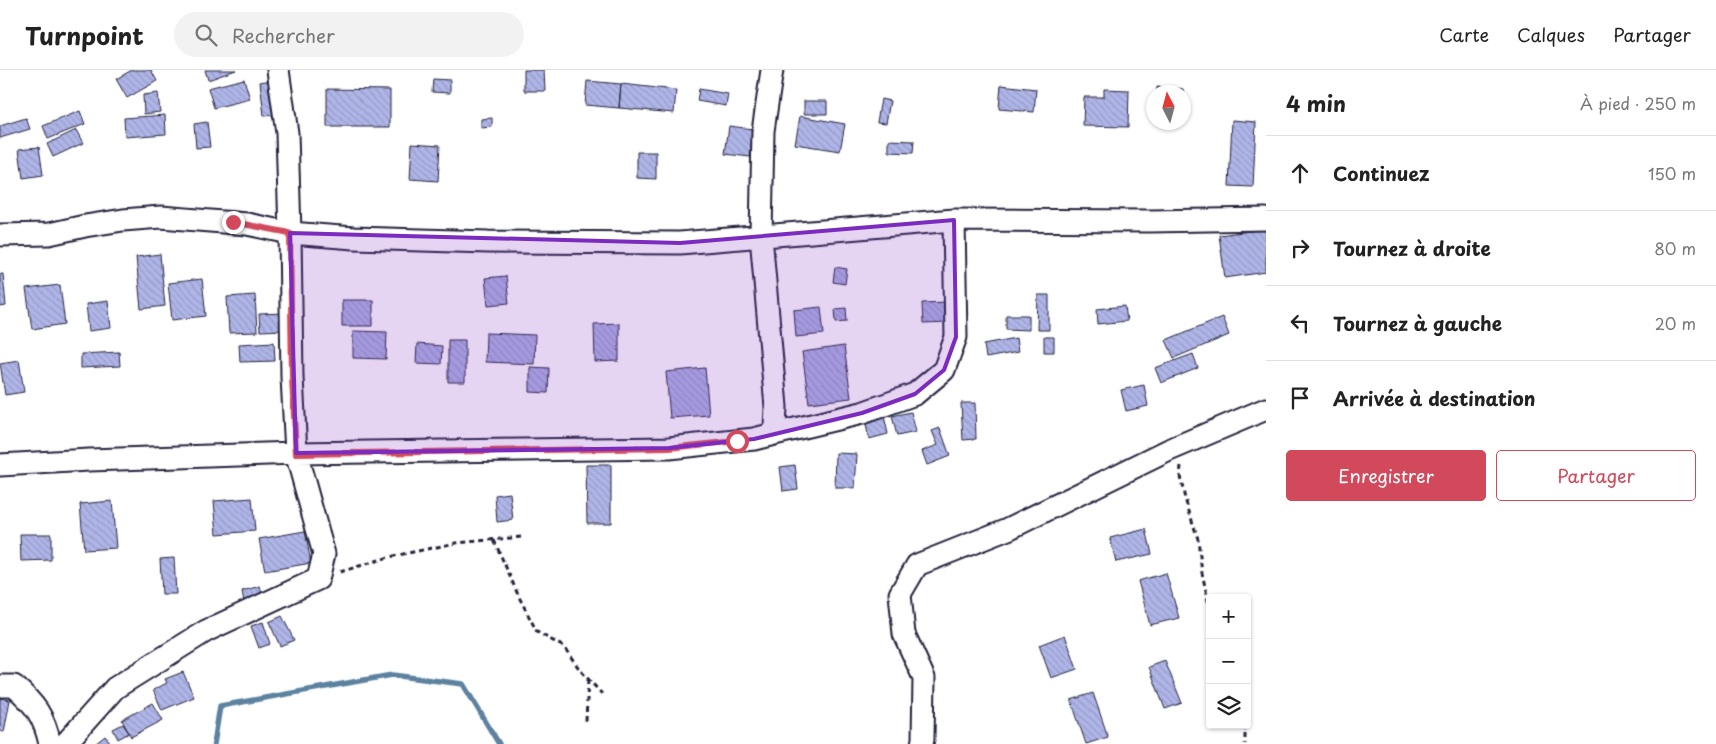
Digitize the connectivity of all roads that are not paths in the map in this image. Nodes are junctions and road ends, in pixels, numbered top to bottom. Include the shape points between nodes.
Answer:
1 (278, 70) edge
2 (772, 70) edge
3 (1266, 219) edge
4 (954, 220) junction
5 (290, 233) junction
6 (0, 235) edge
7 (761, 236) junction
8 (1266, 409) edge
9 (770, 435) junction
10 (296, 454) junction
11 (0, 466) edge
12 (0, 686) edge
13 (50, 744) edge
14 (65, 744) edge
15 (922, 744) edge

1 - 5 street via 287,133
2 - 7 street via 763,131
3 - 4 street
4 - 7 street
4 - 9 street via 956,337 944,370 915,394 862,413
5 - 6 street via 247,224 161,217 104,223 49,234
5 - 7 street via 488,242 680,243
5 - 10 street
7 - 9 street via 776,407 775,426
8 - 15 street via 1169,450 1008,529 917,565 900,594 904,634 924,678
9 - 10 street via 669,448
10 - 11 street
10 - 14 street via 324,554 318,579 206,631 115,688
12 - 13 street via 14,686 32,702 46,726

